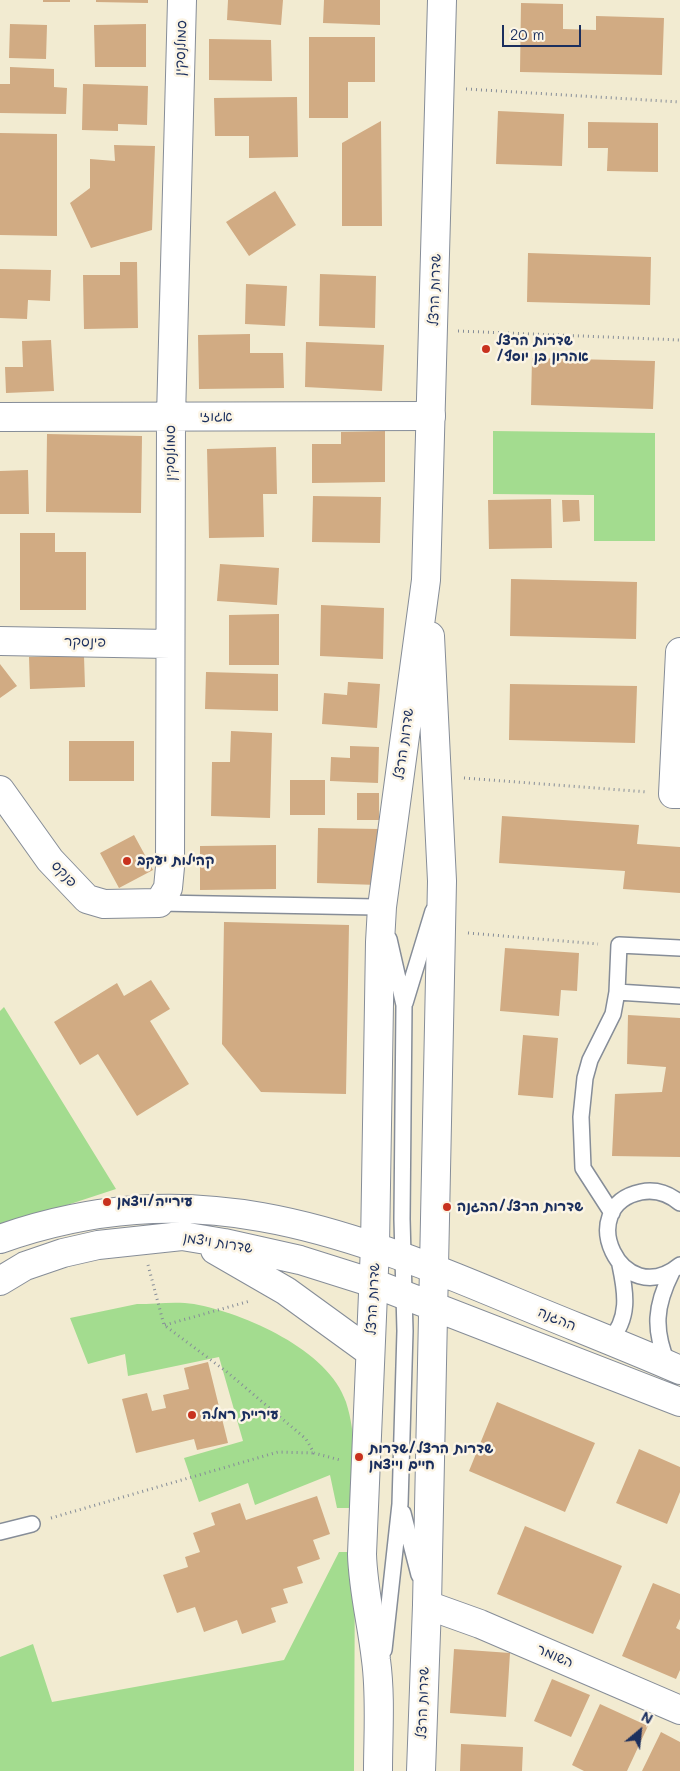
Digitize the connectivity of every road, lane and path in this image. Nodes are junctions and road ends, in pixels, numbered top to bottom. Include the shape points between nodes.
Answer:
1 (182, 0) edge
2 (442, 0) edge
3 (440, 88) junction
4 (680, 102) edge
5 (458, 331) dead end
6 (680, 340) edge
7 (431, 416) junction
8 (0, 417) edge
9 (171, 417) junction
10 (426, 580) junction
11 (0, 641) edge
12 (170, 644) junction
13 (680, 652) edge
14 (438, 776) junction
15 (0, 790) edge
16 (677, 794) edge
17 (442, 881) junction
18 (159, 904) junction
19 (379, 907) junction
20 (441, 931) junction
21 (619, 945) junction
22 (680, 948) edge
23 (617, 992) junction
24 (680, 996) edge
25 (404, 1005) junction
26 (680, 1203) edge
27 (612, 1213) junction
28 (182, 1236) junction
29 (0, 1239) edge
30 (375, 1246) junction
31 (403, 1256) junction
32 (146, 1258) dead end
33 (620, 1265) junction
34 (434, 1268) junction
35 (676, 1268) edge
36 (0, 1281) edge
37 (374, 1283) junction
38 (286, 1291) junction
39 (404, 1295) junction
40 (434, 1306) junction
41 (164, 1325) junction
42 (609, 1341) junction
43 (370, 1352) junction
44 (674, 1367) edge
45 (680, 1402) edge
46 (314, 1453) junction
47 (365, 1468) junction
48 (400, 1504) junction
49 (32, 1524) joint
50 (0, 1532) edge
51 (427, 1605) junction
52 (379, 1689) junction
53 (680, 1710) edge
54 (378, 1771) edge
55 (421, 1771) edge

1 - 9 street, סמולנסקין
2 - 3 street, שדרות הרצל
3 - 4 path
3 - 7 street, שדרות הרצל
5 - 6 path
7 - 9 street, אגוזי
7 - 10 street, שדרות הרצל
8 - 9 street, אגוזי
9 - 12 street, סמולנסקין
10 - 14 street, שדרות הרצל
10 - 19 street, שדרות הרצל
11 - 12 street, פינסקר
12 - 18 street, סמולנסקין via 170,867 168,888
13 - 16 street
14 - 16 path
14 - 17 street, שדרות הרצל
15 - 18 street, פנקס via 50,860 87,899 104,904
17 - 20 street, שדרות הרצל
17 - 25 lane, שדרות הרצל
18 - 19 lane
19 - 25 lane, שדרות הרצל
19 - 30 street, שדרות הרצל
20 - 21 path
20 - 34 street, שדרות הרצל
21 - 22 lane
21 - 23 lane
23 - 24 lane
23 - 27 lane via 613,1014 590,1060 581,1116 583,1168
25 - 31 lane, שדרות הרצל
26 - 27 lane via 664,1192 649,1190 621,1201
27 - 33 lane via 607,1239 611,1254
28 - 36 street, שדרות ויצמן via 98,1245 63,1253 26,1266
28 - 37 street, שדרות ויצמן via 269,1252
28 - 38 street via 250,1268
29 - 30 street via 73,1218 118,1210 173,1208 226,1210 298,1223
30 - 31 street
30 - 37 street, שדרות הרצל
31 - 34 street
31 - 39 lane, שדרות הרצל
32 - 41 path
33 - 35 lane via 642,1276 657,1276
33 - 42 lane via 626,1298 624,1318 619,1331
34 - 40 street, שדרות הרצל
34 - 42 street, ההגנה
35 - 44 lane via 658,1310 657,1326 661,1347
37 - 39 street, שדרות ויצמן
37 - 43 street, שדרות הרצל
38 - 41 path
38 - 43 street
39 - 40 street, שדרות ויצמן
39 - 48 lane, שדרות הרצל
40 - 45 street
40 - 51 street, שדרות הרצל
41 - 46 path via 306,1439
42 - 44 street, ההגנה
43 - 47 street, שדרות הרצל
46 - 47 path
46 - 49 path via 278,1452
47 - 52 street, שדרות הרצל via 363,1584
48 - 51 lane, שדרות הרצל
48 - 52 lane, שדרות הרצל
49 - 50 lane
51 - 53 street, השומר via 480,1624
51 - 55 street, שדרות הרצל
52 - 54 street, שדרות הרצל

